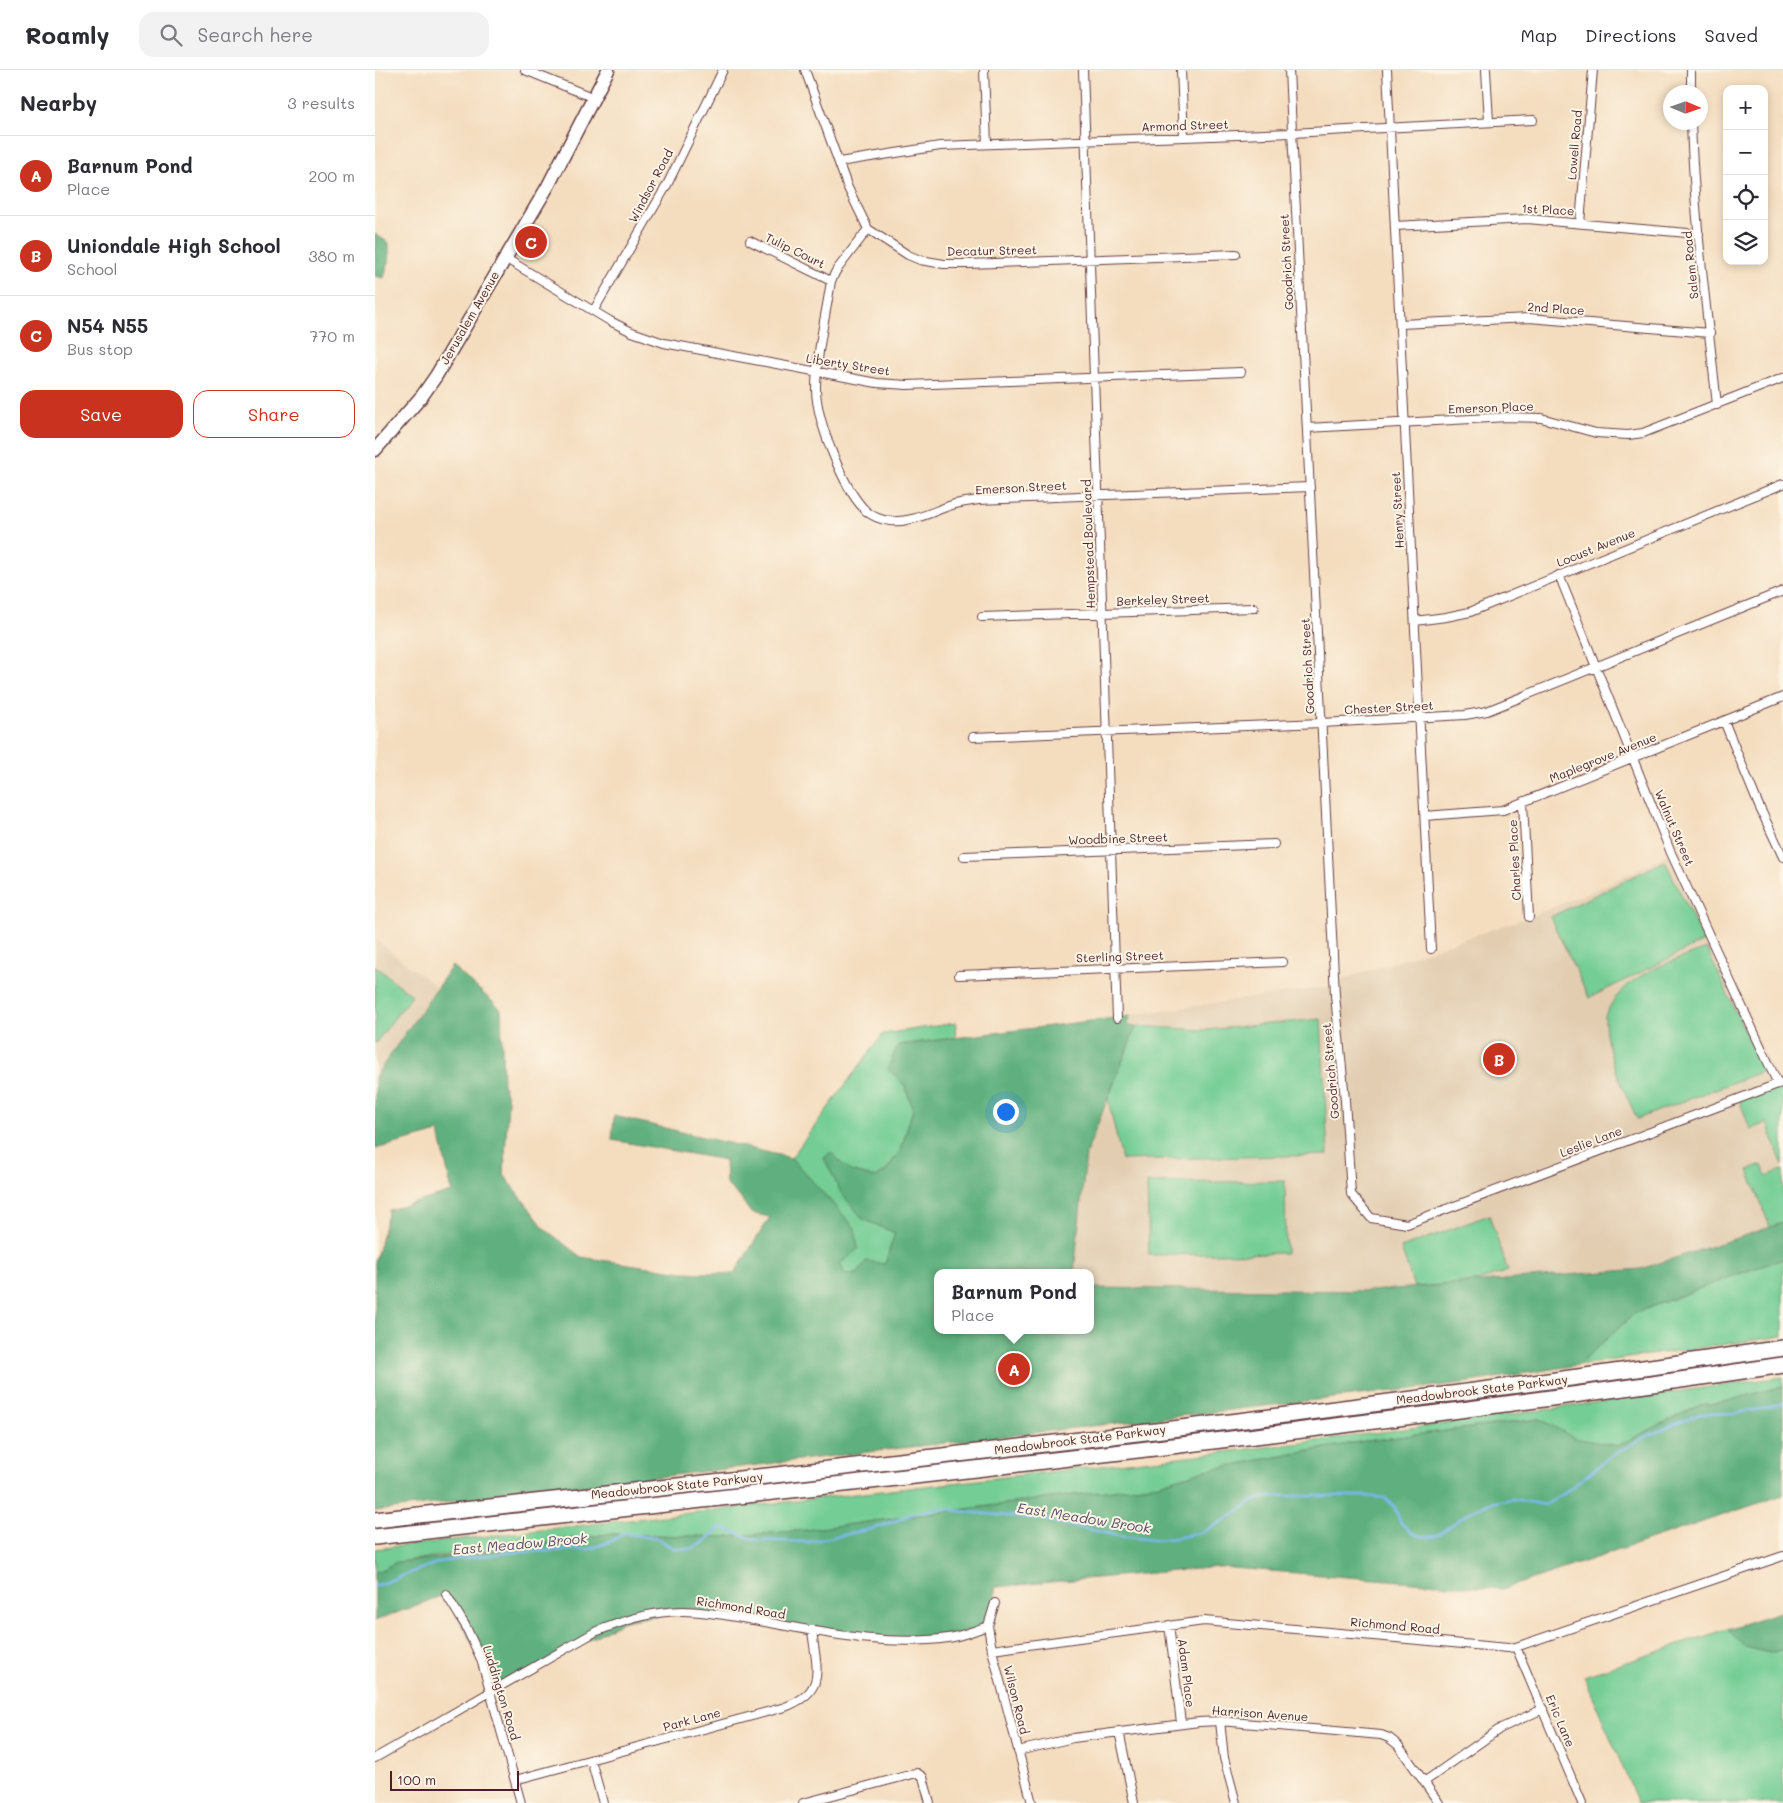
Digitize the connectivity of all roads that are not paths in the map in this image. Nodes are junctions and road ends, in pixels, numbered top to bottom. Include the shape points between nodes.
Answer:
1 (525, 70) edge
2 (608, 70) edge
3 (723, 70) edge
4 (805, 70) edge
5 (984, 70) edge
6 (1083, 70) edge
7 (1181, 70) edge
8 (1289, 70) edge
9 (1387, 70) edge
10 (1486, 70) edge
11 (1593, 70) edge
12 (1691, 70) edge
13 (1691, 85) edge
14 (594, 98) junction
15 (1533, 120) dead end
16 (1489, 122) junction
17 (1390, 128) junction
18 (1691, 130) edge
19 (1292, 133) junction
20 (1184, 137) junction
21 (1085, 141) junction
22 (987, 144) junction
23 (839, 162) junction
24 (1580, 223) junction
25 (1395, 226) junction
26 (868, 229) junction
27 (1699, 234) junction
28 (750, 241) dead end
29 (1236, 254) dead end
30 (505, 258) junction
31 (1089, 259) junction
32 (831, 280) junction
33 (594, 310) junction
34 (1400, 324) junction
35 (1710, 333) junction
36 (817, 372) junction
37 (1241, 372) dead end
38 (1094, 377) junction
39 (1783, 378) edge
40 (1717, 404) junction
41 (1405, 423) junction
42 (1307, 428) junction
43 (375, 450) edge
44 (1783, 484) edge
45 (1310, 487) junction
46 (1098, 496) junction
47 (1559, 575) junction
48 (1783, 591) edge
49 (1254, 608) dead end
50 (1103, 614) junction
51 (982, 617) dead end
52 (1415, 621) junction
53 (1596, 667) junction
54 (1783, 697) edge
55 (1420, 718) junction
56 (1725, 721) junction
57 (1322, 723) junction
58 (1107, 732) junction
59 (973, 738) dead end
60 (1633, 758) junction
61 (1523, 803) junction
62 (1425, 816) junction
63 (1274, 844) dead end
64 (1111, 850) junction
65 (964, 856) dead end
66 (1783, 857) edge
67 (1529, 917) dead end
68 (1431, 949) dead end
69 (1283, 962) dead end
70 (1115, 968) junction
71 (959, 975) dead end
72 (1117, 1018) dead end
73 (1781, 1083) edge
74 (1407, 1224) joint
75 (1783, 1348) edge
76 (1783, 1365) edge
77 (375, 1520) edge
78 (375, 1537) edge
79 (1783, 1556) edge
80 (446, 1594) dead end
81 (995, 1603) dead end
82 (1169, 1625) junction
83 (988, 1626) junction
84 (812, 1630) junction
85 (1516, 1647) junction
86 (992, 1650) junction
87 (490, 1692) junction
88 (1543, 1709) junction
89 (1220, 1721) junction
90 (1181, 1723) junction
91 (1119, 1731) junction
92 (1018, 1751) junction
93 (375, 1758) edge
94 (591, 1760) junction
95 (515, 1780) junction
96 (1424, 1782) junction
97 (521, 1803) edge
98 (603, 1803) edge
99 (803, 1803) edge
100 (930, 1803) edge
101 (1032, 1803) edge
102 (1134, 1803) edge
103 (1236, 1803) edge
104 (1439, 1803) edge
105 (1582, 1803) edge

1 - 14 street
2 - 14 main road, Jerusalem Avenue
3 - 33 street, Windsor Road via 667,185
4 - 23 street
5 - 22 street
6 - 21 street, Hempstead Boulevard
7 - 20 street
8 - 19 street, Goodrich Street
9 - 17 street, Henry Street
10 - 16 street
11 - 24 street, Lowell Road
12 - 13 street
14 - 30 main road, Jerusalem Avenue via 548,186
15 - 16 street, Armond Street
16 - 17 street, Armond Street
17 - 19 street, Armond Street
17 - 25 street, Henry Street
18 - 27 street, Salem Road
19 - 20 street, Armond Street
19 - 42 street, Goodrich Street
20 - 21 street, Armond Street
21 - 22 street, Armond Street
21 - 31 street, Hempstead Boulevard
22 - 23 street, Armond Street via 940,146
23 - 26 street
24 - 25 street, 1st Place via 1527,219
24 - 27 street, 1st Place
25 - 34 street, Henry Street
26 - 31 street, Decatur Street via 908,255 934,263
26 - 32 street, Emerson Street
27 - 35 street, Salem Road
28 - 32 street, Tulip Court
29 - 31 street, Decatur Street
30 - 33 street, Liberty Street
30 - 43 main road, Jerusalem Avenue via 430,386
31 - 38 street, Hempstead Boulevard
32 - 36 street, Emerson Street
33 - 36 street, Liberty Street via 633,332 664,343
34 - 35 street, 2nd Place via 1529,318
34 - 41 street, Henry Street
35 - 40 street, Salem Road
36 - 38 street, Liberty Street via 877,384 907,385
36 - 46 street, Emerson Street via 820,418 834,455 854,498 877,518 906,522 954,504 978,500
37 - 38 street, Liberty Street
38 - 46 street, Hempstead Boulevard
39 - 40 street, Emerson Place
40 - 41 street, Emerson Place via 1657,429 1628,434 1596,433 1541,418
41 - 42 street, Emerson Place
41 - 52 street, Henry Street
42 - 45 street, Goodrich Street
44 - 47 street, Locust Avenue
45 - 46 street, Emerson Street
45 - 57 street, Goodrich Street
46 - 50 street, Hempstead Boulevard
47 - 52 street, Locust Avenue via 1470,612
47 - 53 street, Walnut Street
48 - 53 street, Chester Street
49 - 50 street, Berkeley Street
50 - 51 street, Berkeley Street
50 - 58 street, Hempstead Boulevard
52 - 55 street, Henry Street
53 - 55 street, Chester Street via 1487,711
53 - 60 street, Walnut Street
54 - 56 street, Maplegrove Avenue
55 - 57 street, Chester Street
55 - 62 street, Henry Street
56 - 60 street, Maplegrove Avenue
56 - 66 street
57 - 58 street, Chester Street
57 - 74 street, Goodrich Street via 1335,995 1351,1194 1371,1218
58 - 59 street, Chester Street
58 - 64 street, Hempstead Boulevard
60 - 61 street, Maplegrove Avenue
60 - 73 street, Walnut Street via 1671,853
61 - 62 street, Maplegrove Avenue via 1490,812
61 - 67 street, Charles Place
62 - 68 street, Henry Street
63 - 64 street, Woodbine Street
64 - 65 street, Woodbine Street
64 - 70 street, Hempstead Boulevard
69 - 70 street, Sterling Street
70 - 71 street, Sterling Street
70 - 72 street, Hempstead Boulevard
73 - 74 street, Leslie Lane
75 - 77 highway, Meadowbrook State Parkway via 1633,1371 1296,1414
76 - 78 highway, Meadowbrook State Parkway via 1209,1442
79 - 85 street, Richmond Road
80 - 87 street, Luddington Road via 481,1659
81 - 83 street, Wilson Road
82 - 85 street, Richmond Road via 1220,1622
82 - 86 street, Richmond Road
82 - 90 street, Adam Place
83 - 84 street, Richmond Road via 947,1638 899,1640 858,1638
83 - 86 street, Wilson Road
84 - 87 street, Richmond Road via 708,1613 656,1613 595,1632
84 - 94 street, Park Lane via 816,1678 812,1691 800,1701
85 - 88 street, Eric Lane
86 - 92 street, Wilson Road
87 - 93 street, Richmond Road
87 - 95 street, Luddington Road
88 - 96 street via 1501,1728
88 - 105 street, Eric Lane
89 - 90 street, Harrison Avenue
89 - 96 street, Harrison Avenue via 1381,1735 1398,1745
89 - 103 street via 1224,1758
90 - 91 street, Harrison Avenue
91 - 92 street, Harrison Avenue
91 - 102 street
92 - 101 street, Wilson Road
94 - 95 street, Park Lane
94 - 98 street
95 - 97 street, Luddington Road
96 - 104 street, Harrison Avenue
99 - 100 street via 917,1773 923,1778

